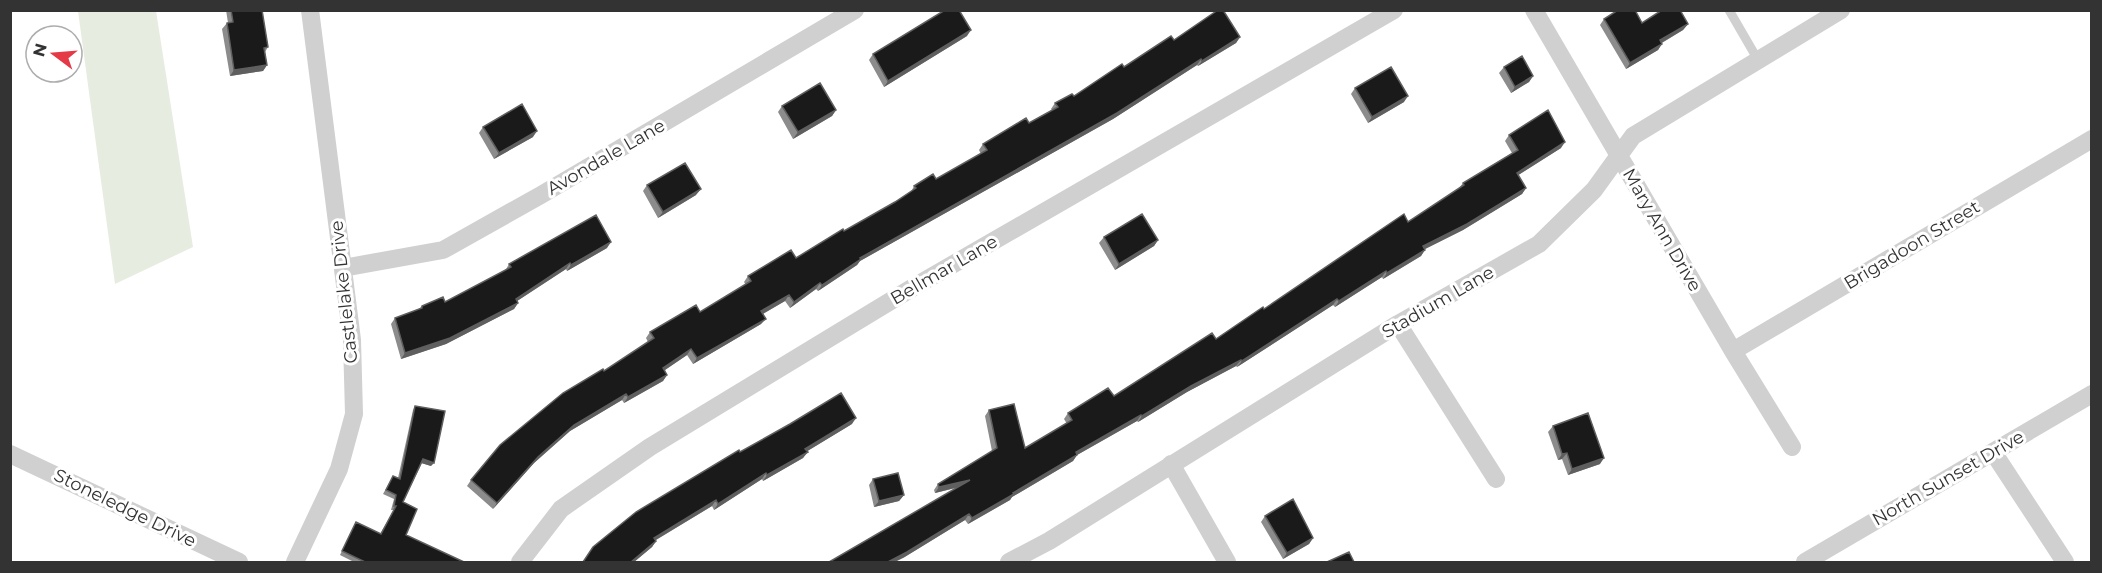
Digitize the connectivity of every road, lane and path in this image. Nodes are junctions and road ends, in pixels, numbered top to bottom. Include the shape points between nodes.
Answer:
1 (310, 10) edge
2 (855, 10) edge
3 (1394, 10) edge
4 (1534, 10) edge
5 (1729, 10) edge
6 (1841, 10) edge
7 (1758, 60) junction
8 (2091, 139) edge
9 (1619, 156) junction
10 (342, 268) junction
11 (1398, 324) junction
12 (1733, 351) junction
13 (2091, 394) edge
14 (1792, 447) dead end
15 (1994, 452) junction
16 (10, 454) edge
17 (1171, 464) junction
18 (1496, 479) dead end
19 (239, 562) edge
20 (295, 562) edge
21 (520, 562) edge
22 (1009, 562) edge
23 (1227, 562) edge
24 (1804, 562) edge
25 (2065, 562) edge

1 - 10 street, Castlelake Drive
2 - 10 street, Avondale Lane via 443,250
3 - 21 street, Bellmar Lane via 912,288 650,447 561,509
4 - 9 street, Mary Ann Drive
5 - 7 lane
6 - 7 street, Stadium Lane
7 - 9 street, Stadium Lane via 1633,136
8 - 12 street, Brigadoon Street
9 - 11 street, Stadium Lane via 1594,190 1539,244
9 - 12 street, Mary Ann Drive
10 - 20 street, Castlelake Drive via 352,340 354,414 339,469
11 - 17 street, Stadium Lane
11 - 18 street
12 - 14 street, Mary Ann Drive
13 - 15 street, North Sunset Drive
15 - 24 street, North Sunset Drive
15 - 25 street
16 - 19 street, Stoneledge Drive
17 - 22 street, Stadium Lane
17 - 23 street

